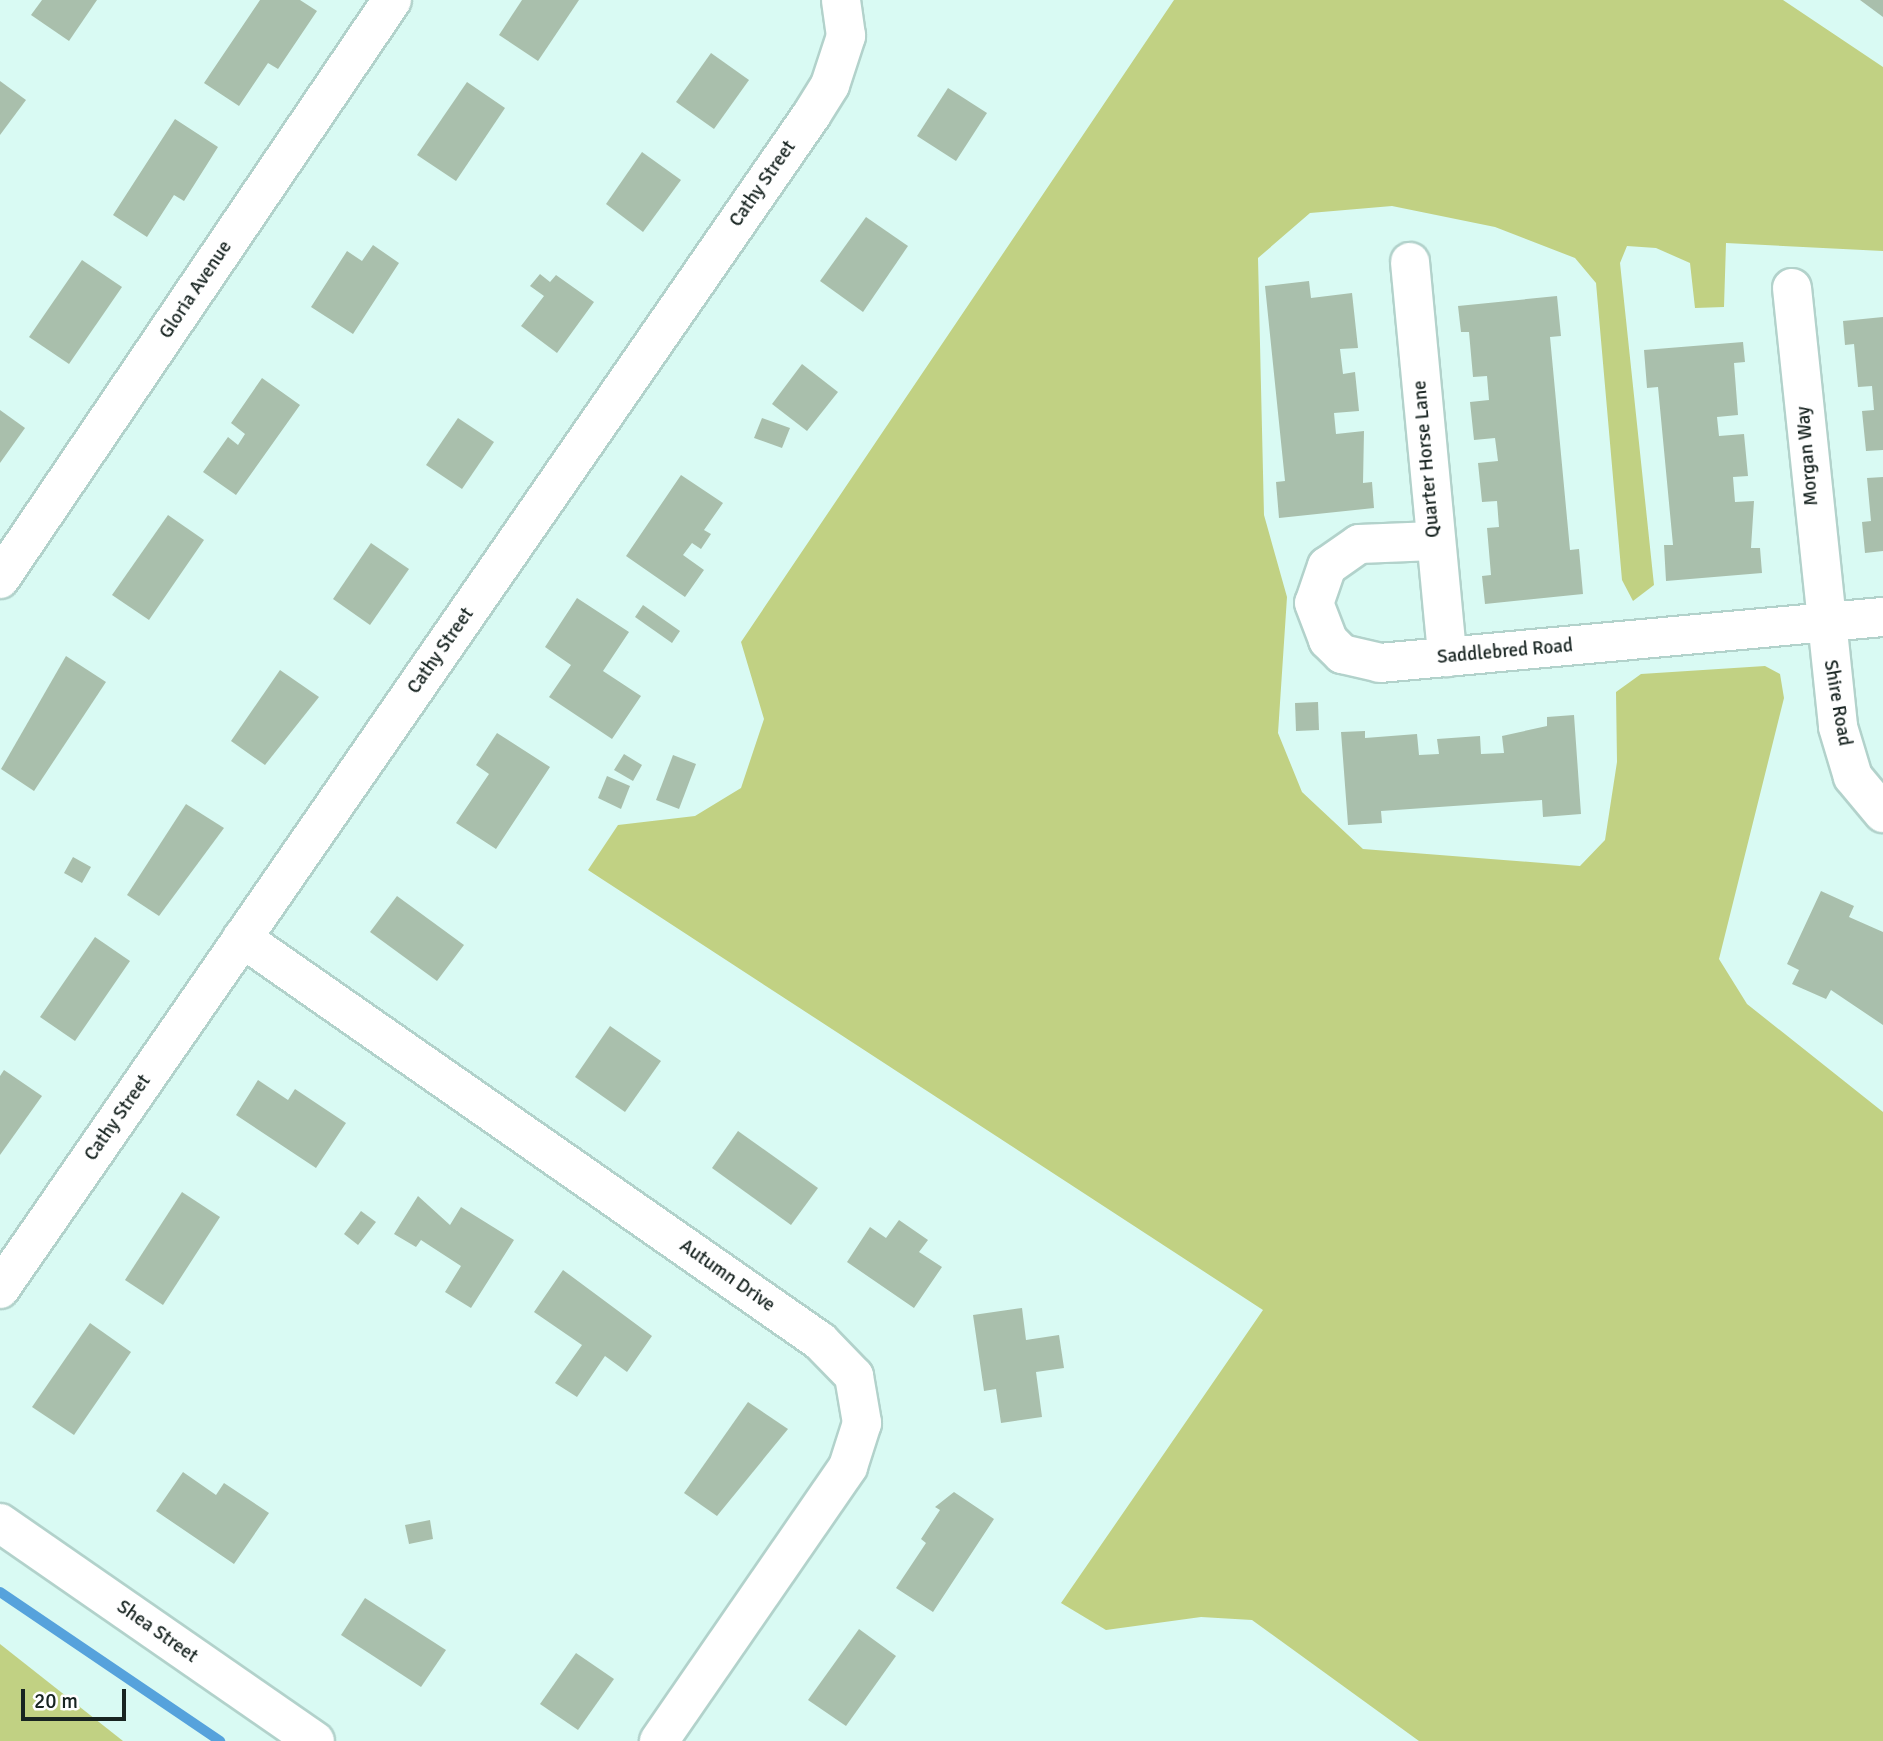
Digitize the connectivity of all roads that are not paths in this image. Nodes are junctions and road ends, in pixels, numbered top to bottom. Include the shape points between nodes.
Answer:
1 (392, 0) edge
2 (841, 0) edge
3 (1410, 262) dead end
4 (1792, 288) dead end
5 (1434, 541) junction
6 (0, 579) edge
7 (1883, 617) edge
8 (1824, 624) junction
9 (1447, 657) junction
10 (1883, 813) edge
11 (242, 938) junction
12 (0, 1289) edge
13 (0, 1523) edge
14 (315, 1741) edge
15 (659, 1741) edge

1 - 6 street, Gloria Avenue
2 - 11 street, Cathy Street via 846,36 830,85
3 - 5 street, Quarter Horse Lane
4 - 8 street, Morgan Way
5 - 9 street, Quarter Horse Lane
5 - 9 street, Saddlebred Road via 1359,544 1342,552 1327,566 1314,603 1328,640 1360,661
7 - 8 street, Saddlebred Road
8 - 9 street, Saddlebred Road
8 - 10 street, Shire Road via 1838,727 1853,777
11 - 12 street, Cathy Street
11 - 15 street, Autumn Drive via 820,1341 854,1376 862,1423 848,1467
13 - 14 street, Shea Street

